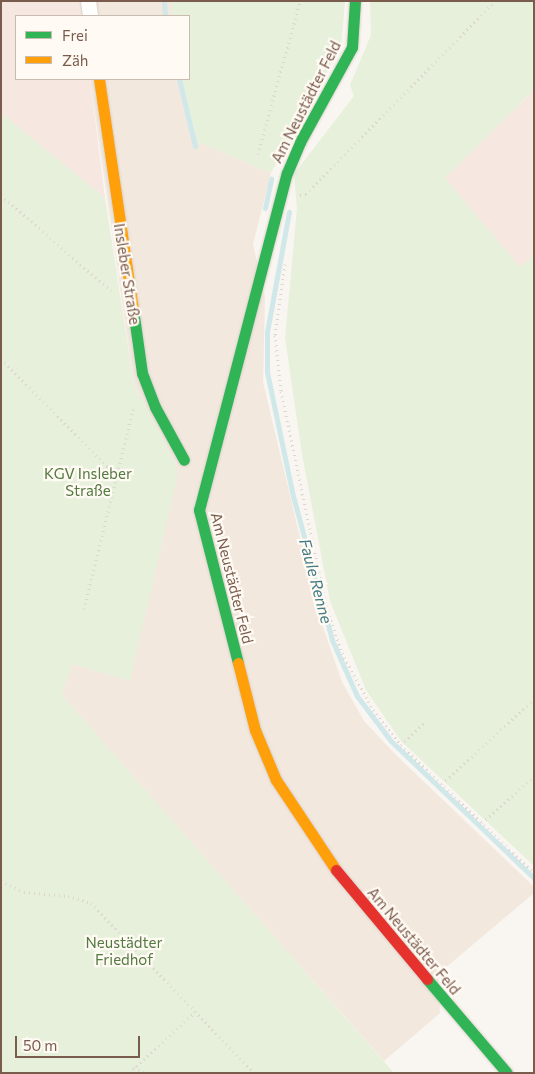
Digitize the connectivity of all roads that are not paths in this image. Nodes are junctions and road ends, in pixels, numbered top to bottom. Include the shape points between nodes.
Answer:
1 (88, 1) edge
2 (355, 1) edge
3 (90, 15) edge
4 (99, 80) edge
5 (184, 460) dead end
6 (507, 1073) edge

1 - 3 street
2 - 6 street, Am Neustädter Feld via 352,47 295,152 280,199 199,510 243,689 265,757 303,824 350,888
4 - 5 street, Insleber Straße via 132,309 148,391

